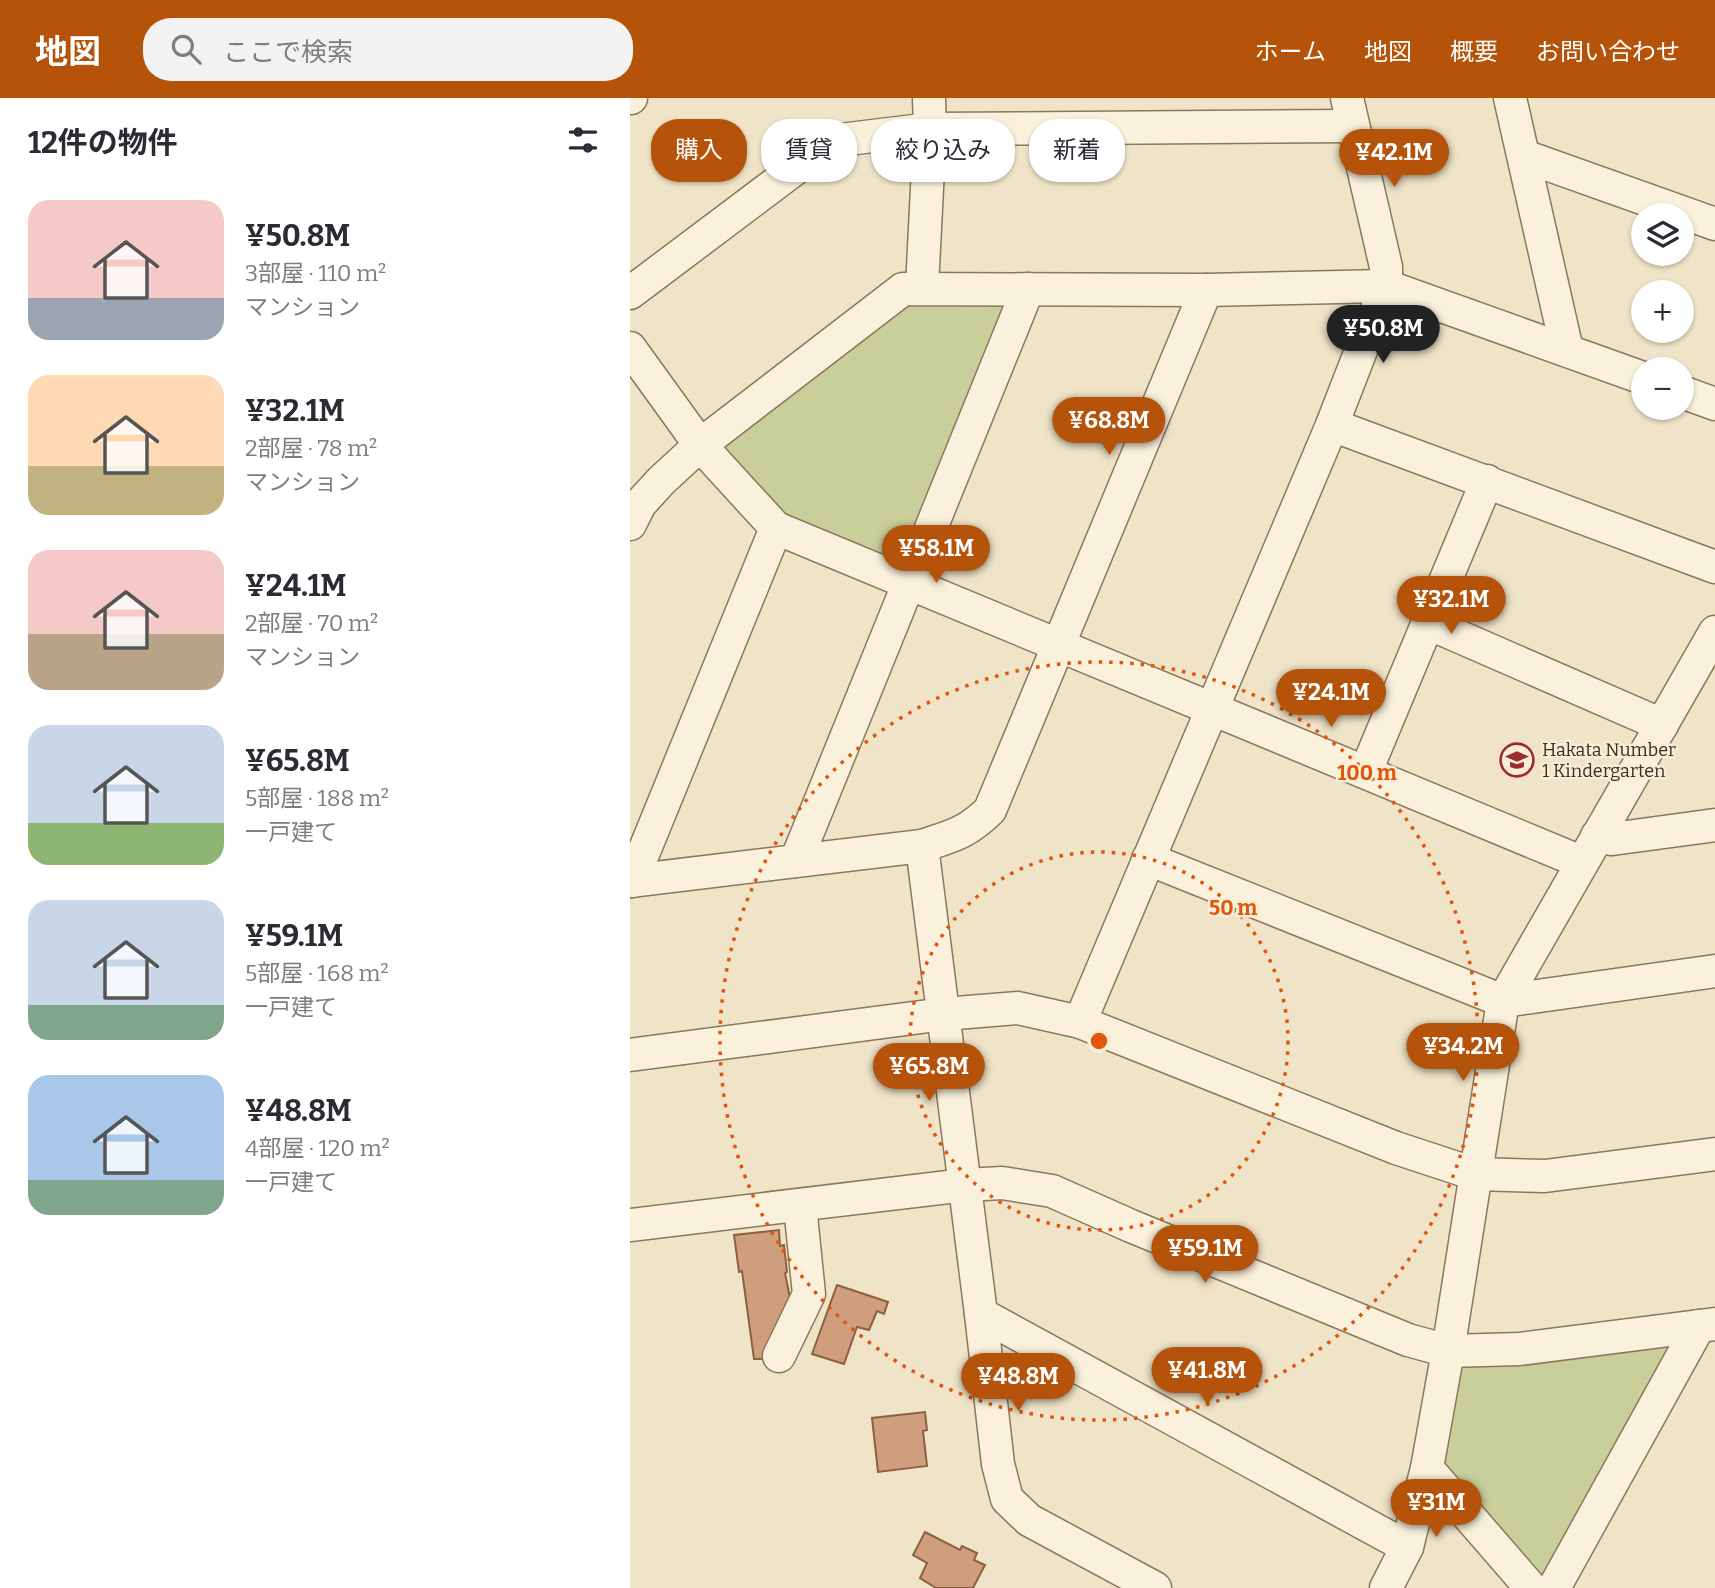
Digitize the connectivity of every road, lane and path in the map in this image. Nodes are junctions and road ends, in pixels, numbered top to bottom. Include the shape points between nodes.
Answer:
1 (1510, 98) edge
2 (1350, 112) edge
3 (929, 113) edge
4 (1524, 156) junction
5 (1715, 225) edge
6 (1386, 286) junction
7 (922, 287) junction
8 (1028, 289) junction
9 (1206, 290) junction
10 (630, 293) edge
11 (630, 348) edge
12 (1567, 350) junction
13 (1631, 374) edge
14 (1694, 396) edge
15 (1715, 404) edge
16 (1332, 425) junction
17 (700, 445) junction
18 (1487, 481) junction
19 (630, 524) edge
20 (776, 528) junction
21 (1715, 567) edge
22 (909, 583) junction
23 (1428, 623) junction
24 (1715, 632) edge
25 (1060, 645) junction
26 (1211, 709) junction
27 (1662, 725) junction
28 (1366, 771) junction
29 (1715, 825) edge
30 (922, 846) junction
31 (1589, 849) junction
32 (1148, 859) junction
33 (796, 861) junction
34 (631, 881) edge
35 (1715, 971) edge
36 (1503, 1001) junction
37 (944, 1014) junction
38 (1080, 1022) junction
39 (630, 1055) edge
40 (1715, 1154) edge
41 (1475, 1174) junction
42 (965, 1185) junction
43 (800, 1206) junction
44 (630, 1225) edge
45 (981, 1314) junction
46 (1707, 1325) edge
47 (1448, 1352) junction
48 (779, 1356) dead end
49 (1427, 1468) junction
50 (1407, 1546) junction
51 (1155, 1588) edge
52 (1387, 1588) edge
53 (1531, 1588) edge
54 (1554, 1588) edge

1 - 4 street
2 - 3 street
2 - 6 street via 1386,267
3 - 7 street
3 - 10 street via 832,141
4 - 5 street
4 - 12 street
6 - 9 street
6 - 12 street
6 - 16 street
7 - 8 street
7 - 17 street via 902,289
8 - 9 street
8 - 22 street
9 - 25 street
11 - 17 street
12 - 13 street
14 - 15 street
16 - 18 street
16 - 26 street
17 - 19 street via 640,504
17 - 20 street
18 - 21 street
18 - 23 street
20 - 22 street
20 - 34 street
22 - 25 street
22 - 33 street
23 - 27 street
23 - 28 street
24 - 27 street
25 - 26 street
25 - 30 street via 990,810 973,827
26 - 28 street
26 - 32 street
27 - 31 street
28 - 31 street
29 - 31 street via 1612,839
30 - 33 street
30 - 37 street
31 - 36 street
32 - 36 street
32 - 38 street
33 - 34 street
35 - 36 street
36 - 41 street
37 - 38 street via 1018,1008
37 - 39 street
37 - 42 street
38 - 41 street via 1396,1148
40 - 41 street via 1545,1176
41 - 47 street
42 - 43 street
42 - 45 street
42 - 47 street via 1002,1184 1052,1191 1408,1340
43 - 44 street
43 - 48 street via 809,1294
45 - 50 street
45 - 51 street via 998,1464 1007,1499 1029,1520
46 - 47 street via 1520,1349
46 - 54 street
47 - 49 street
49 - 50 street
49 - 53 street
50 - 52 street

